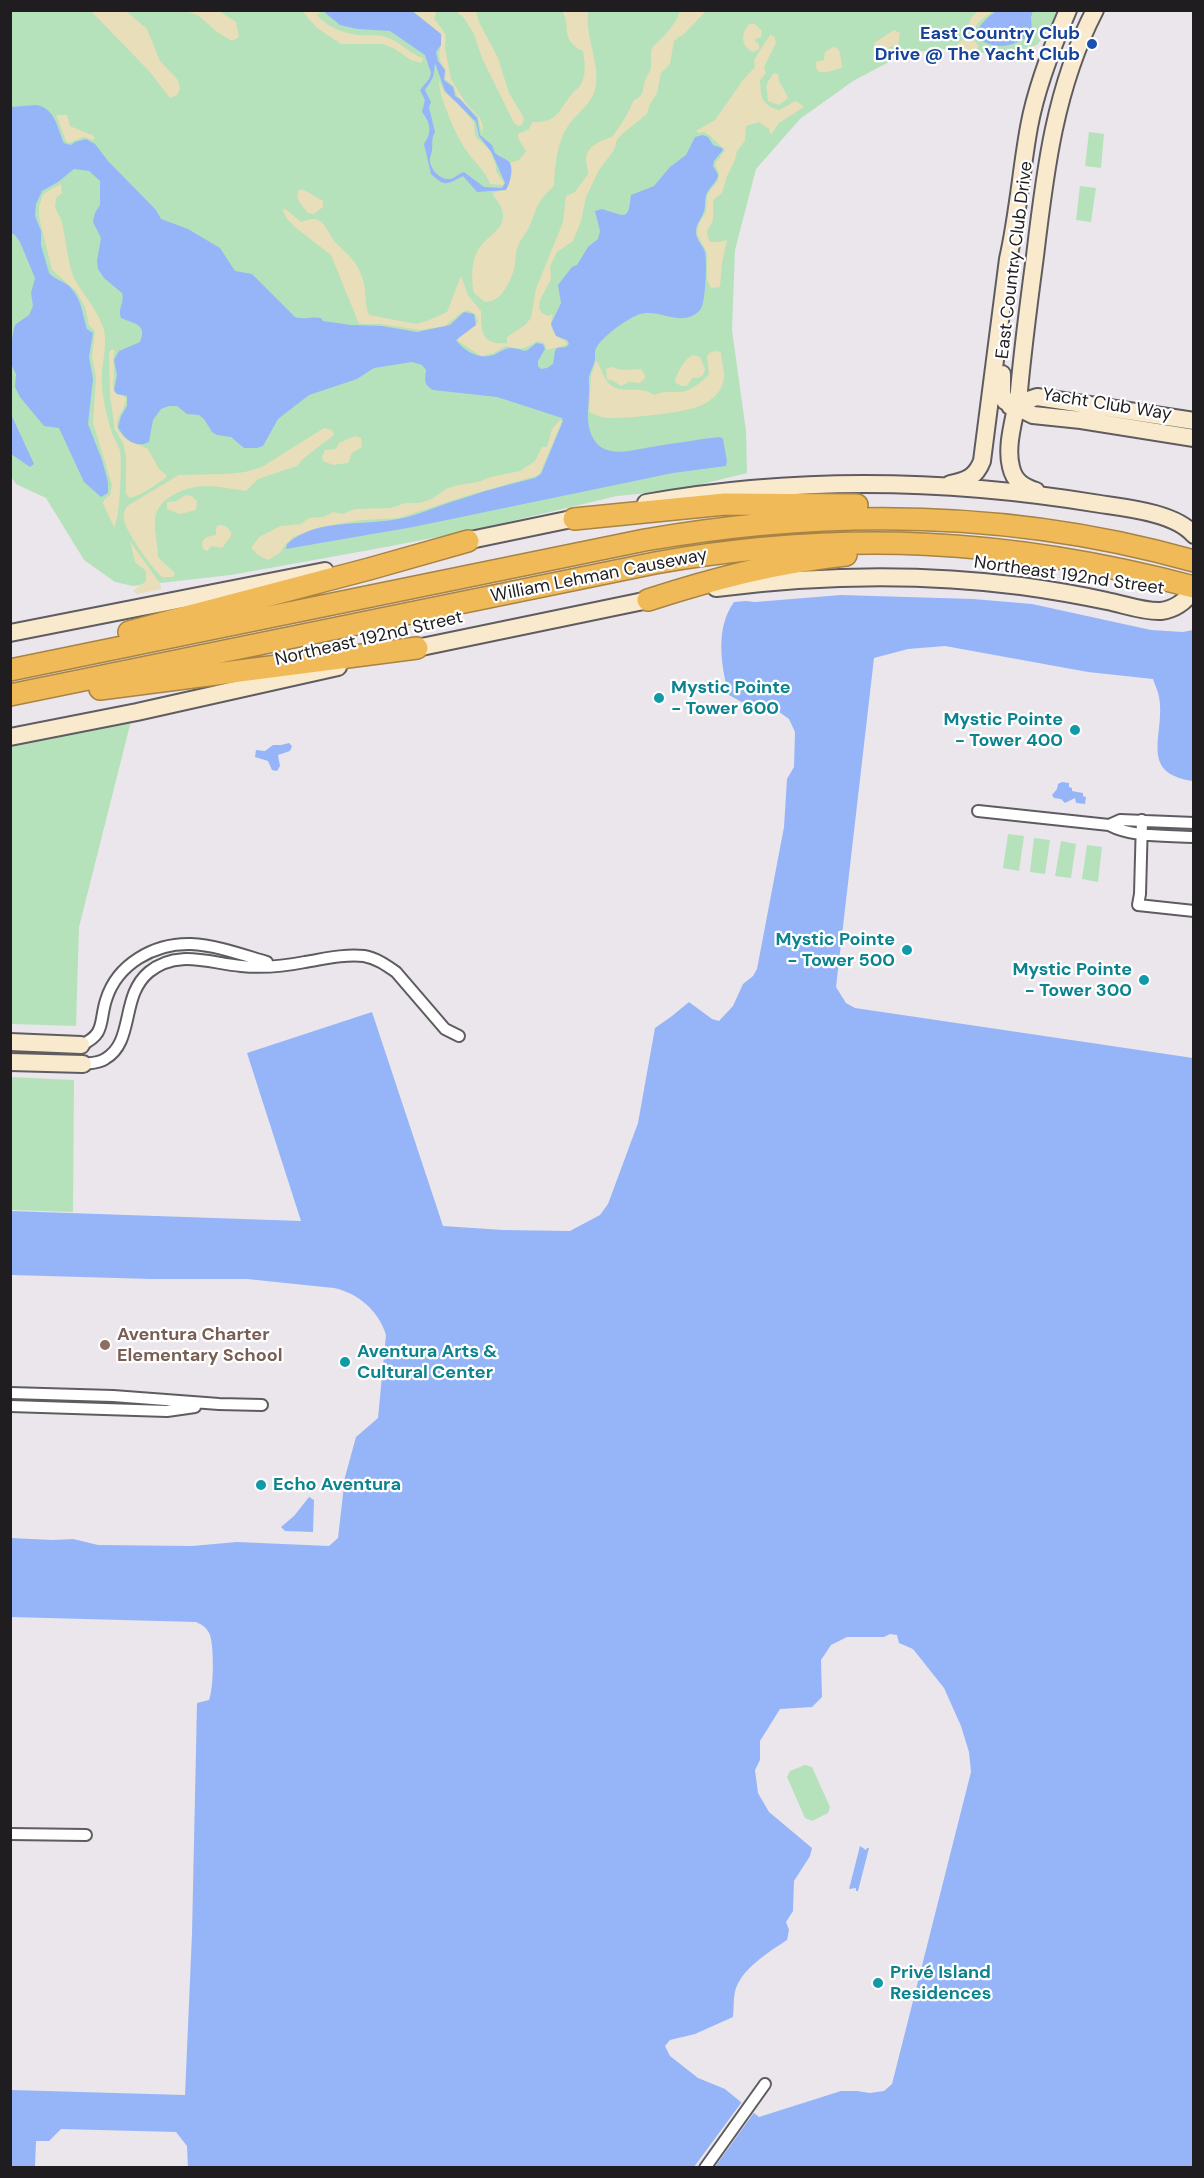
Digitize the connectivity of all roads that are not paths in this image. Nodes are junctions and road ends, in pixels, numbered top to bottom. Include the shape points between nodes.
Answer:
1 (1068, 10) edge
2 (1095, 10) edge
3 (1046, 67) junction
4 (1070, 69) junction
5 (1041, 86) junction
6 (1064, 91) junction
7 (1014, 231) junction
8 (1017, 405) junction
9 (1194, 421) edge
10 (988, 424) junction
11 (1194, 438) edge
12 (934, 485) junction
13 (1054, 496) junction
14 (574, 519) junction
15 (976, 522) junction
16 (1194, 535) edge
17 (468, 541) junction
18 (954, 545) junction
19 (1194, 561) edge
20 (1194, 588) edge
21 (648, 600) junction
22 (10, 633) edge
23 (417, 648) junction
24 (13, 669) edge
25 (10, 695) edge
26 (10, 705) edge
27 (10, 737) edge
28 (978, 811) dead end
29 (1142, 820) junction
30 (1194, 823) edge
31 (1109, 825) junction
32 (1142, 834) junction
33 (1194, 837) edge
34 (1194, 911) edge
35 (276, 965) junction
36 (459, 1036) dead end
37 (10, 1042) edge
38 (81, 1045) joint
39 (10, 1062) edge
40 (83, 1064) joint
41 (10, 1393) edge
42 (219, 1404) junction
43 (262, 1405) dead end
44 (10, 1406) edge
45 (10, 1834) edge
46 (86, 1835) dead end
47 (765, 2084) dead end
48 (705, 2168) edge

1 - 3 street, East Country Club Drive
2 - 4 street, East Country Club Drive
3 - 4 street
3 - 5 street, East Country Club Drive
4 - 6 street, East Country Club Drive
5 - 6 street
5 - 7 street, East Country Club Drive via 1029,124
6 - 8 street, East Country Club Drive via 1044,175
7 - 8 street via 1001,389 1005,401
7 - 10 street, East Country Club Drive
8 - 9 street, Yacht Club Way via 1037,397
8 - 10 street via 995,411
8 - 11 street, Yacht Club Way via 1034,415
8 - 13 street, East Country Club Drive via 1009,455 1011,470 1024,486
10 - 12 street, East Country Club Drive via 982,461 976,472 962,482
12 - 13 street
12 - 14 street via 833,484 729,491 622,507
13 - 16 street via 1156,515 1182,524
14 - 15 highway via 725,504 822,504 897,507
14 - 17 street
15 - 19 highway, William Lehman Causeway via 1136,546
15 - 24 highway, William Lehman Causeway via 848,518 695,531
17 - 22 street
17 - 24 highway via 93,642
18 - 20 highway, William Lehman Causeway via 1038,554
18 - 21 highway via 782,564 708,580
18 - 25 highway, William Lehman Causeway via 821,543 704,555
20 - 21 street, Northeast 192nd Street via 1179,605 1158,611 1019,586 900,578 767,582
21 - 23 street, Northeast 192nd Street
23 - 26 highway via 71,693
23 - 27 street, Northeast 192nd Street
28 - 31 street
29 - 30 street
29 - 31 street via 1120,820
29 - 32 street
31 - 32 street
32 - 33 street
32 - 34 street via 1138,905
35 - 36 street via 353,955 377,960 405,981 445,1029
35 - 38 street via 191,944 148,952 118,975 106,1000 97,1035
35 - 40 street via 242,966 198,958 163,963 147,973 138,986 129,1003 122,1039 114,1052 103,1060
37 - 38 street
39 - 40 street
41 - 42 street via 113,1395
42 - 43 street
42 - 44 street via 167,1411
45 - 46 street
47 - 48 street

